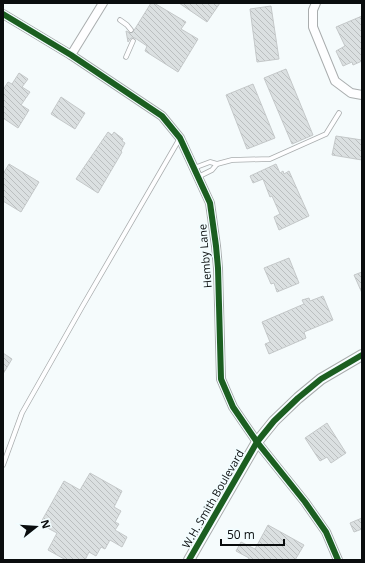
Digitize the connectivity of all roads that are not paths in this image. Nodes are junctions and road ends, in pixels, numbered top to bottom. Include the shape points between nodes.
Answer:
1 (103, 3) edge
2 (316, 3) edge
3 (3, 14) edge
4 (120, 20) dead end
5 (130, 30) dead end
6 (133, 41) dead end
7 (71, 56) junction
8 (126, 57) dead end
9 (362, 95) edge
10 (339, 113) dead end
11 (180, 138) junction
12 (217, 164) junction
13 (194, 168) junction
14 (198, 177) junction
15 (362, 355) edge
16 (257, 442) junction
17 (3, 465) edge
18 (190, 560) edge
19 (338, 560) edge

1 - 7 street
2 - 9 street via 313,10 313,27 335,81 351,93
3 - 7 street, Hemby Lane
4 - 5 lane
6 - 8 lane
7 - 11 street, Hemby Lane via 162,116
10 - 12 lane via 326,134 270,159 232,160
11 - 13 street, Hemby Lane
11 - 17 lane via 22,413
12 - 13 lane via 210,162
12 - 14 lane via 212,170
13 - 14 street, Hemby Lane
14 - 16 street, Hemby Lane via 210,203 216,246 221,379 233,407
15 - 16 street, W.H. Smith Boulevard via 307,390 274,421
16 - 18 street, W.H. Smith Boulevard
16 - 19 street, Hemby Lane via 326,532

